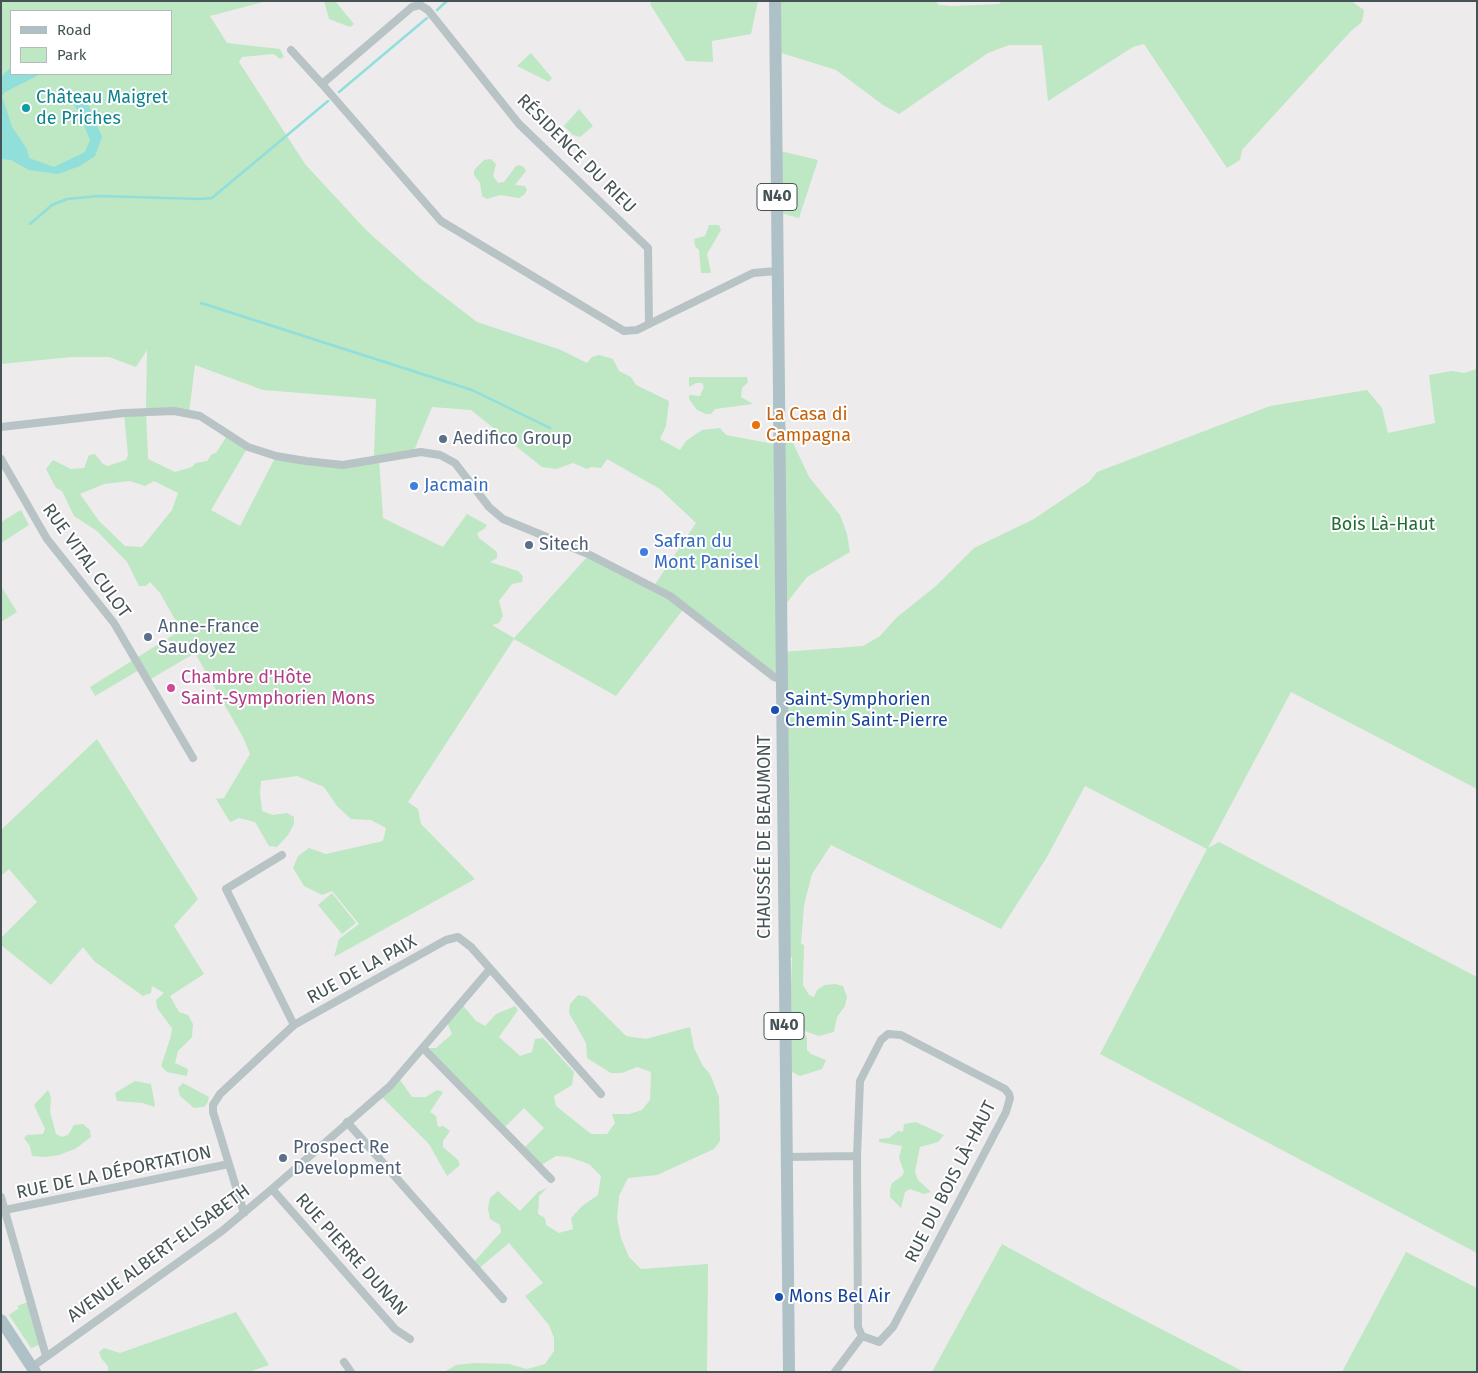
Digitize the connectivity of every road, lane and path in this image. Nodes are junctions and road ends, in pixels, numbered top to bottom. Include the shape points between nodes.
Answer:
1 (775, 1) edge
2 (291, 50) dead end
3 (322, 84) junction
4 (777, 271) junction
5 (649, 324) junction
6 (1, 426) edge
7 (1, 459) edge
8 (782, 680) junction
9 (193, 758) dead end
10 (282, 855) dead end
11 (490, 969) junction
12 (294, 1025) junction
13 (423, 1048) junction
14 (601, 1094) dead end
15 (347, 1122) junction
16 (856, 1156) junction
17 (786, 1157) junction
18 (229, 1164) junction
19 (550, 1179) dead end
20 (272, 1189) junction
21 (1, 1197) edge
22 (5, 1210) junction
23 (244, 1212) junction
24 (503, 1299) dead end
25 (1, 1320) edge
26 (862, 1336) junction
27 (410, 1339) dead end
28 (46, 1356) junction
29 (344, 1362) dead end
30 (33, 1369) edge
31 (351, 1372) edge
32 (789, 1372) edge
33 (835, 1372) edge

1 - 4 main road, CHAUSSÉE DE BEAUMONT / N40
2 - 3 street
3 - 5 street via 441,221 617,328 631,331
3 - 5 street, RÉSIDENCE DU RIEU via 412,7 420,5 428,10 519,124 648,248
4 - 5 street via 753,273
4 - 8 main road, CHAUSSÉE DE BEAUMONT / N40
6 - 8 street via 174,411 200,416 248,447 306,461 343,465 421,452 440,455 455,463 489,507 503,519 588,554 670,596 774,678
7 - 9 street, RUE VITAL CULOT via 46,539 114,623
8 - 17 main road, CHAUSSÉE DE BEAUMONT / N40
10 - 12 street via 226,889
11 - 12 street, RUE DE LA PAIX via 458,937 446,940
11 - 13 street, AVENUE ALBERT-ELISABETH
11 - 14 street, RUE DE LA PAIX
12 - 18 street, RUE DE LA PAIX via 220,1094 213,1105
13 - 15 street, AVENUE ALBERT-ELISABETH via 390,1086
13 - 19 street
15 - 20 street, AVENUE ALBERT-ELISABETH
15 - 24 street
16 - 17 street
16 - 26 street, RUE DU BOIS LÀ-HAUT via 857,1309
16 - 26 street, RUE DU BOIS LÀ-HAUT via 860,1081 886,1035 901,1034 1009,1094 1006,1112 893,1327 879,1342
17 - 32 main road, CHAUSSÉE DE BEAUMONT / N40
18 - 22 street, RUE DE LA DÉPORTATION
18 - 23 street, RUE DE LA PAIX
20 - 23 street, AVENUE ALBERT-ELISABETH
20 - 27 street, RUE PIERRE DUNAN via 395,1329
21 - 22 street
22 - 28 street
23 - 28 street, AVENUE ALBERT-ELISABETH via 214,1237
25 - 30 main road
26 - 33 street
28 - 30 street, AVENUE ALBERT-ELISABETH
29 - 31 street

